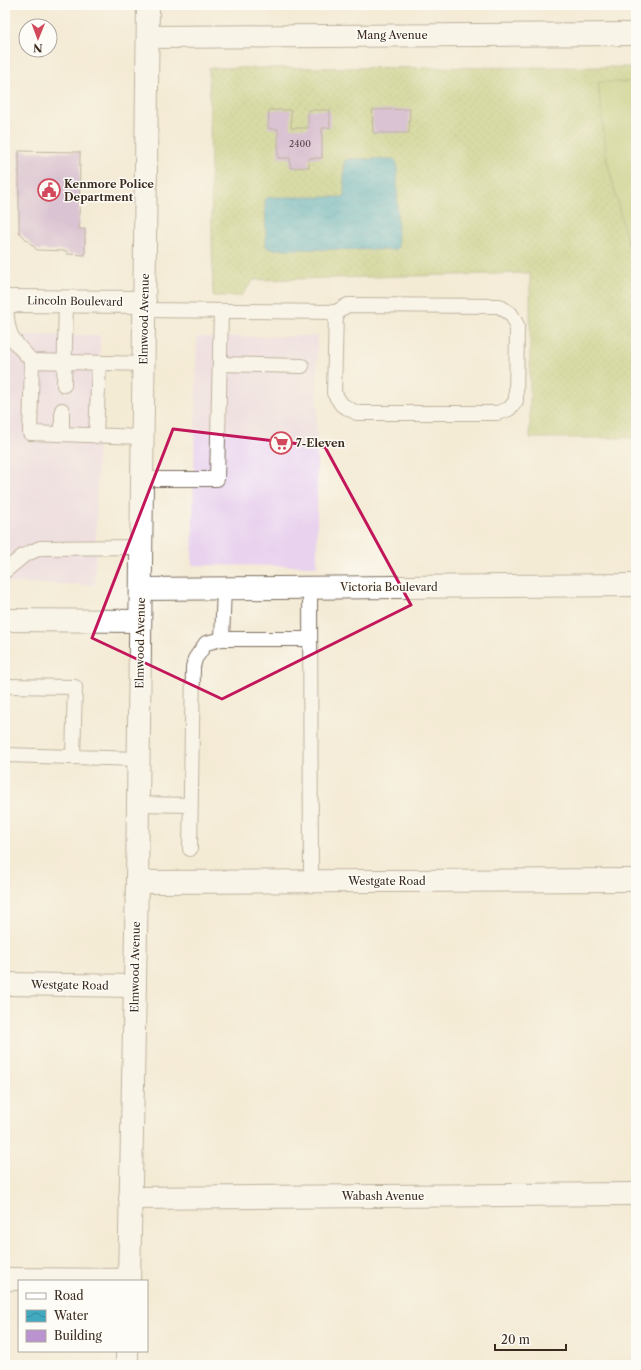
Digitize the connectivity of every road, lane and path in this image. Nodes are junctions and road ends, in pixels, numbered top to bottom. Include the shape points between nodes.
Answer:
1 (148, 5) edge
2 (636, 34) edge
3 (148, 37) junction
4 (6, 301) edge
5 (66, 301) junction
6 (144, 306) junction
7 (221, 311) junction
8 (336, 312) junction
9 (32, 361) junction
10 (64, 362) junction
11 (99, 363) junction
12 (144, 364) junction
13 (220, 364) junction
14 (302, 366) dead end
15 (64, 386) dead end
16 (62, 410) dead end
17 (62, 434) junction
18 (96, 436) junction
19 (143, 438) junction
20 (142, 479) junction
21 (142, 547) junction
22 (5, 571) edge
23 (636, 585) edge
24 (224, 588) junction
25 (310, 588) junction
26 (141, 589) junction
27 (5, 620) edge
28 (140, 621) junction
29 (222, 639) junction
30 (310, 639) junction
31 (5, 686) edge
32 (5, 755) edge
33 (73, 757) junction
34 (139, 759) junction
35 (138, 804) junction
36 (191, 805) junction
37 (190, 849) dead end
38 (636, 880) edge
39 (311, 881) junction
40 (137, 882) junction
41 (5, 984) edge
42 (135, 986) junction
43 (636, 1194) edge
44 (130, 1198) junction
45 (5, 1279) edge
46 (67, 1280) edge
47 (129, 1280) edge
48 (127, 1352) edge
49 (127, 1365) edge

1 - 3 street, Elmwood Avenue
2 - 3 street, Mang Avenue
3 - 6 street, Elmwood Avenue
4 - 5 street, Lincoln Boulevard
4 - 9 lane via 7,325 14,342
5 - 6 street, Lincoln Boulevard
5 - 10 lane
6 - 7 lane
6 - 12 street, Elmwood Avenue
7 - 8 lane
7 - 13 lane
8 - 8 lane via 334,393 342,405 357,413 497,413 509,409 516,401 517,325 511,314 500,306 348,305
9 - 10 lane
9 - 17 lane via 30,433
10 - 11 lane
10 - 15 lane
11 - 12 lane
11 - 18 lane
12 - 19 street, Elmwood Avenue
13 - 14 lane
13 - 20 lane via 217,479
16 - 17 lane
17 - 18 lane
18 - 19 lane
19 - 20 street, Elmwood Avenue
20 - 21 street, Elmwood Avenue
21 - 22 lane via 40,548 23,556
21 - 26 street, Elmwood Avenue
23 - 25 street, Victoria Boulevard
24 - 25 street, Victoria Boulevard
24 - 26 street, Victoria Boulevard
24 - 29 lane
25 - 30 lane
26 - 28 street, Elmwood Avenue
27 - 28 street
28 - 34 street, Elmwood Avenue
29 - 30 lane
29 - 36 lane via 206,643 195,659 193,667
30 - 39 lane
31 - 33 lane via 75,687
32 - 33 lane
33 - 34 lane
34 - 35 street, Elmwood Avenue
35 - 36 lane
35 - 40 street, Elmwood Avenue
36 - 37 lane
38 - 39 street, Westgate Road
39 - 40 street, Westgate Road
40 - 42 street, Elmwood Avenue
41 - 42 street, Westgate Road
42 - 44 street, Elmwood Avenue
43 - 44 street, Wabash Avenue
44 - 47 street, Elmwood Avenue
45 - 46 street
48 - 49 street

